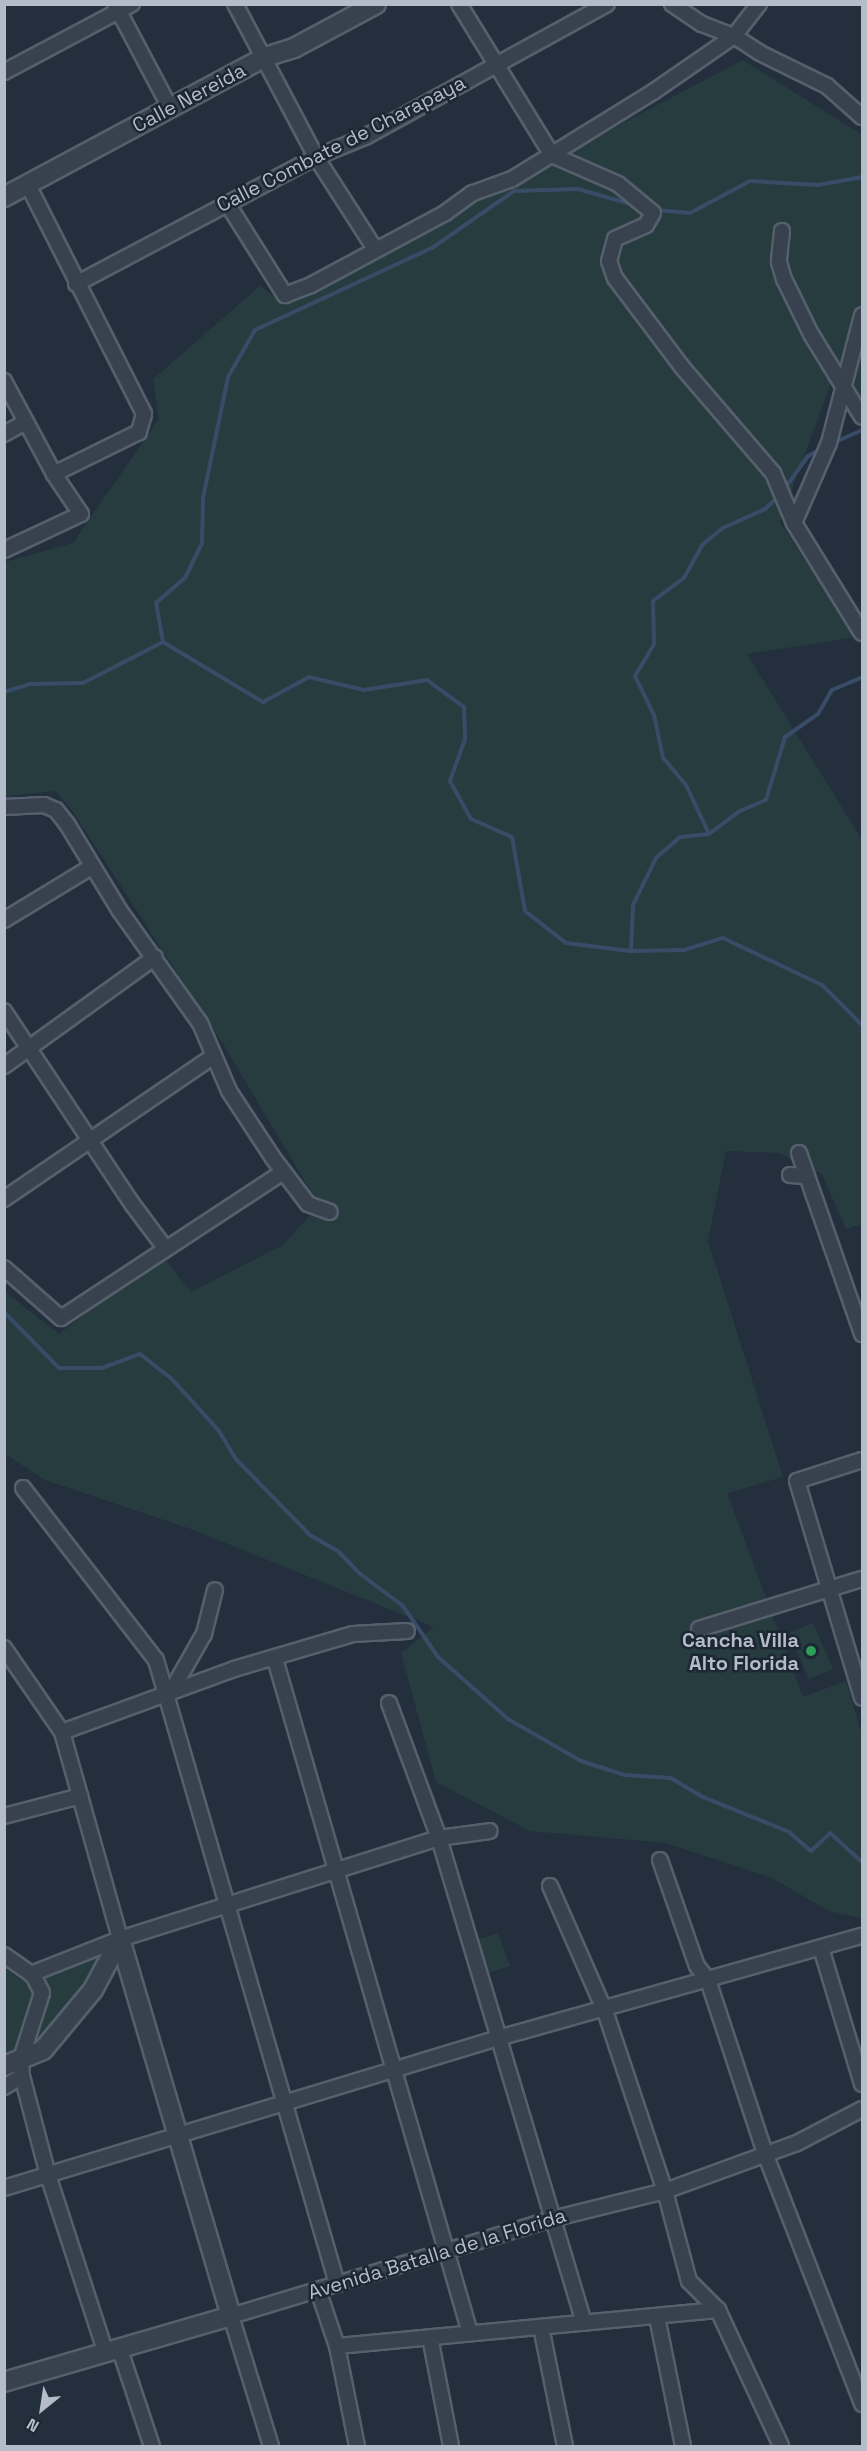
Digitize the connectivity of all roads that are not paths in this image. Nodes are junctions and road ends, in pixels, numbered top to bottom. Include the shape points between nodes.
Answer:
1 (132, 4) edge
2 (235, 4) edge
3 (376, 4) edge
4 (459, 4) edge
5 (607, 4) edge
6 (672, 4) edge
7 (759, 4) edge
8 (117, 8) edge
9 (734, 36) junction
10 (265, 57) junction
11 (494, 64) junction
12 (4, 72) edge
13 (170, 108) junction
14 (862, 117) edge
15 (552, 155) junction
16 (316, 157) junction
17 (27, 183) junction
18 (4, 197) edge
19 (227, 203) junction
20 (782, 231) dead end
21 (375, 249) junction
22 (76, 284) junction
23 (862, 315) edge
24 (4, 381) edge
25 (844, 384) junction
26 (862, 417) edge
27 (26, 422) junction
28 (4, 434) edge
29 (54, 474) junction
30 (795, 523) junction
31 (4, 550) edge
32 (862, 633) edge
33 (4, 807) edge
34 (91, 867) junction
35 (4, 920) edge
36 (155, 957) junction
37 (4, 1011) edge
38 (31, 1047) junction
39 (214, 1056) junction
40 (4, 1066) edge
41 (90, 1140) junction
42 (799, 1153) dead end
43 (283, 1172) junction
44 (790, 1175) dead end
45 (806, 1176) junction
46 (4, 1199) edge
47 (330, 1212) dead end
48 (165, 1248) junction
49 (4, 1268) edge
50 (862, 1334) edge
51 (862, 1461) edge
52 (23, 1488) dead end
53 (862, 1579) edge
54 (830, 1588) junction
55 (215, 1590) dead end
56 (699, 1629) dead end
57 (407, 1631) dead end
58 (4, 1648) edge
59 (275, 1659) junction
60 (168, 1696) junction
61 (862, 1697) edge
62 (389, 1703) dead end
63 (63, 1732) junction
64 (80, 1796) junction
65 (4, 1815) edge
66 (490, 1831) dead end
67 (439, 1838) junction
68 (660, 1860) dead end
69 (334, 1873) junction
70 (550, 1886) dead end
71 (227, 1906) junction
72 (862, 1936) edge
73 (120, 1939) junction
74 (821, 1948) junction
75 (4, 1955) edge
76 (31, 1974) junction
77 (708, 1980) junction
78 (605, 2012) junction
79 (498, 2038) junction
80 (16, 2067) edge
81 (393, 2070) junction
82 (862, 2084) edge
83 (4, 2087) edge
84 (285, 2103) junction
85 (862, 2109) edge
86 (176, 2136) junction
87 (766, 2156) junction
88 (48, 2175) junction
89 (4, 2188) edge
90 (665, 2191) junction
91 (552, 2219) junction
92 (445, 2251) junction
93 (337, 2284) junction
94 (318, 2290) junction
95 (718, 2310) junction
96 (231, 2316) junction
97 (657, 2317) junction
98 (584, 2323) junction
99 (542, 2326) junction
100 (471, 2333) junction
101 (430, 2337) junction
102 (337, 2346) junction
103 (113, 2351) junction
104 (4, 2382) edge
105 (862, 2404) edge
106 (152, 2446) edge
107 (271, 2446) edge
108 (357, 2446) edge
109 (451, 2446) edge
110 (565, 2446) edge
111 (683, 2446) edge
112 (780, 2446) edge

1 - 8 street
2 - 10 street
3 - 10 street, Calle Nereida via 294,48
4 - 11 street
5 - 11 street, Calle Combate de Charapaya
6 - 9 street via 702,24
7 - 9 street
8 - 12 street
8 - 13 street
9 - 14 street via 827,86
9 - 15 street
10 - 13 street, Calle Nereida
10 - 16 street
11 - 15 street
11 - 16 street, Calle Combate de Charapaya via 365,137
13 - 17 street, Calle Nereida
15 - 21 street via 512,179 473,193 445,213
15 - 30 street via 618,184 653,213 646,225 615,239 609,261 615,278 682,367 773,473
16 - 19 street, Calle Combate de Charapaya
16 - 21 street
17 - 18 street, Calle Nereida
17 - 22 street
19 - 21 street via 285,295
19 - 22 street, Calle Combate de Charapaya
20 - 25 street via 779,262 784,279 811,334
22 - 29 street via 144,414 139,432
23 - 25 street
24 - 27 street
25 - 26 street
25 - 30 street via 829,443
27 - 28 street
27 - 29 street
29 - 31 street via 81,514
30 - 32 street
33 - 34 street via 32,803 56,810
34 - 35 street
34 - 36 street
36 - 38 street
36 - 39 street via 200,1023
37 - 38 street
38 - 40 street
38 - 41 street
39 - 41 street
39 - 43 street via 229,1091
41 - 46 street
41 - 48 street
42 - 45 street
43 - 47 street via 308,1204
43 - 48 street
44 - 45 street
45 - 50 street
48 - 49 street via 61,1318
51 - 54 street via 797,1481
52 - 60 street via 156,1660
53 - 54 street
54 - 56 street
54 - 61 street
55 - 60 street via 204,1634
57 - 59 street via 353,1634
58 - 63 street
59 - 60 street via 234,1670
59 - 69 street
60 - 63 street
60 - 71 street
62 - 67 street
63 - 64 street
64 - 65 street
64 - 73 street
66 - 67 street
67 - 69 street
67 - 79 street
68 - 77 street via 697,1966
69 - 71 street
69 - 81 street
70 - 78 street
71 - 73 street
71 - 84 street
72 - 74 street
73 - 76 street
73 - 80 street via 93,1990 43,2050
73 - 86 street
74 - 77 street
74 - 82 street
75 - 76 street
76 - 80 street via 42,1993
77 - 78 street
77 - 87 street
78 - 79 street
78 - 90 street
79 - 81 street
79 - 91 street
80 - 83 street
80 - 88 street
81 - 84 street
81 - 92 street
84 - 86 street
84 - 93 street
85 - 87 street, Avenida Batalla de la Florida
86 - 88 street
86 - 96 street
87 - 90 street, Avenida Batalla de la Florida
87 - 105 street
88 - 89 street
88 - 103 street
90 - 91 street, Avenida Batalla de la Florida
90 - 95 street via 689,2281
91 - 92 street, Avenida Batalla de la Florida
91 - 98 street
92 - 93 street, Avenida Batalla de la Florida
92 - 100 street
93 - 94 street, Avenida Batalla de la Florida
94 - 96 street, Avenida Batalla de la Florida
94 - 102 street
95 - 97 street
95 - 112 street
96 - 103 street, Avenida Batalla de la Florida
96 - 107 street
97 - 98 street
97 - 111 street
98 - 99 street
99 - 100 street
99 - 110 street
100 - 101 street
101 - 102 street
101 - 109 street
102 - 108 street
103 - 104 street, Avenida Batalla de la Florida
103 - 106 street

